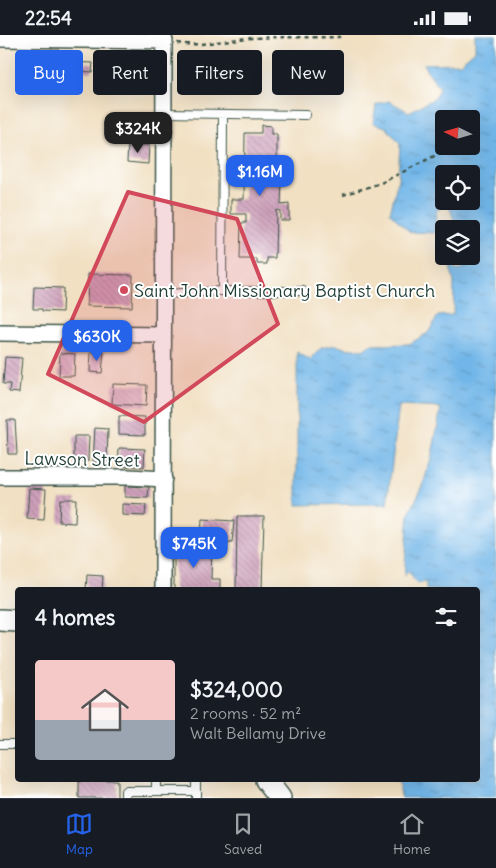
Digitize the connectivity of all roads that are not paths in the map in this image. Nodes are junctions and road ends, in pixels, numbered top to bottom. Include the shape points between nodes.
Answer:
1 (165, 38) edge
2 (0, 39) edge
3 (165, 113) junction
4 (223, 114) junction
5 (306, 115) dead end
6 (222, 291) junction
7 (303, 291) dead end
8 (164, 294) junction
9 (0, 333) edge
10 (164, 335) junction
11 (0, 477) edge
12 (164, 479) junction
13 (162, 587) edge
14 (0, 620) edge
15 (15, 621) edge
16 (0, 744) edge
17 (15, 744) edge
18 (156, 782) edge
19 (196, 782) edge
20 (268, 782) edge
21 (156, 791) junction
22 (196, 795) edge
23 (125, 798) edge
24 (280, 798) edge

1 - 2 street
1 - 3 street
3 - 4 lane
3 - 8 street
4 - 5 lane
4 - 6 lane
6 - 7 lane
6 - 8 lane
8 - 10 street
9 - 10 street
10 - 12 street
11 - 12 street, Lawson Street
12 - 13 street
14 - 15 main road
16 - 17 lane
18 - 21 lane
19 - 22 lane
20 - 24 main road
21 - 22 lane
21 - 23 lane via 125,791

